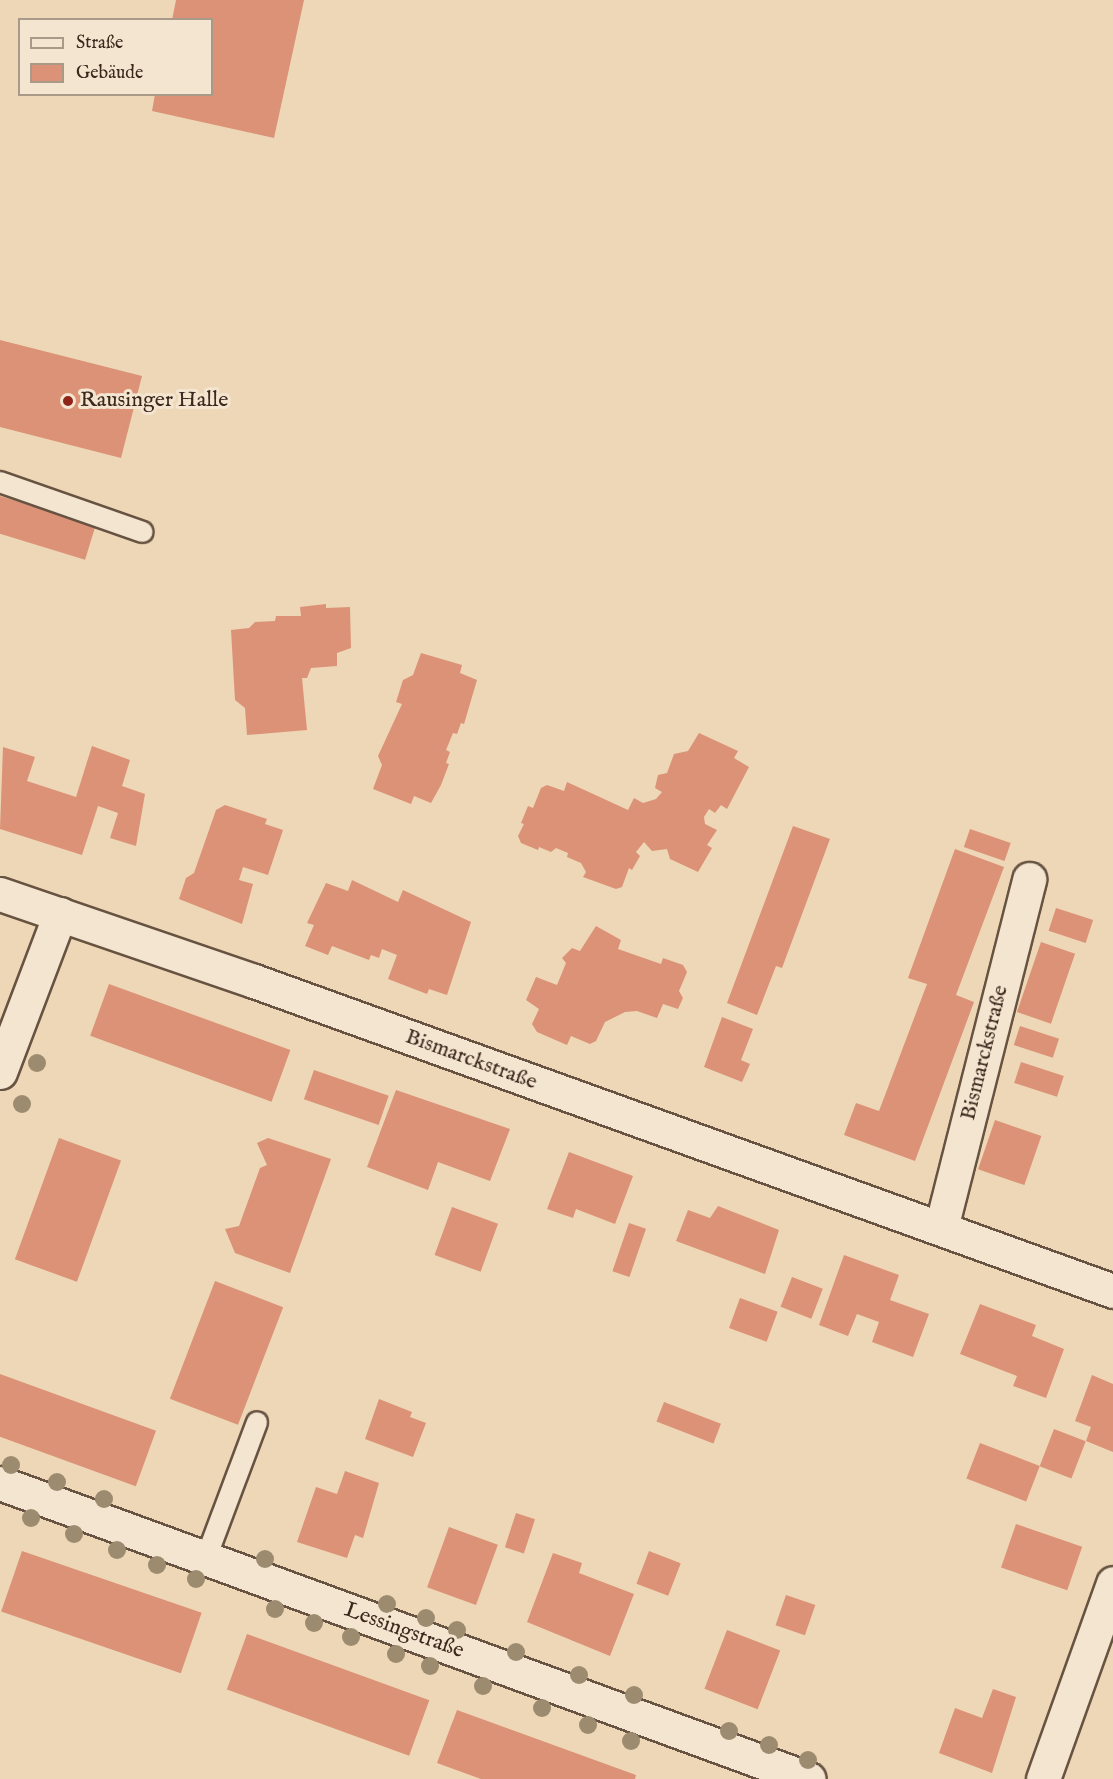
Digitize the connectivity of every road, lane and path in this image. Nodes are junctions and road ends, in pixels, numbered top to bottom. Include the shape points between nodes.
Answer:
1 (0, 482) edge
2 (143, 532) dead end
3 (1029, 879) dead end
4 (0, 894) edge
5 (60, 914) junction
6 (0, 1072) edge
7 (941, 1228) junction
8 (1113, 1291) edge
9 (257, 1422) dead end
10 (0, 1483) edge
11 (206, 1558) junction
12 (1113, 1583) edge
13 (809, 1779) edge
14 (1043, 1779) edge

1 - 2 lane
3 - 7 street, Bismarckstraße
4 - 5 street, Bismarckstraße
5 - 6 street
5 - 7 street, Bismarckstraße
7 - 8 street, Bismarckstraße
9 - 11 lane
10 - 11 street, Lessingstraße
11 - 13 street, Lessingstraße
12 - 14 street

